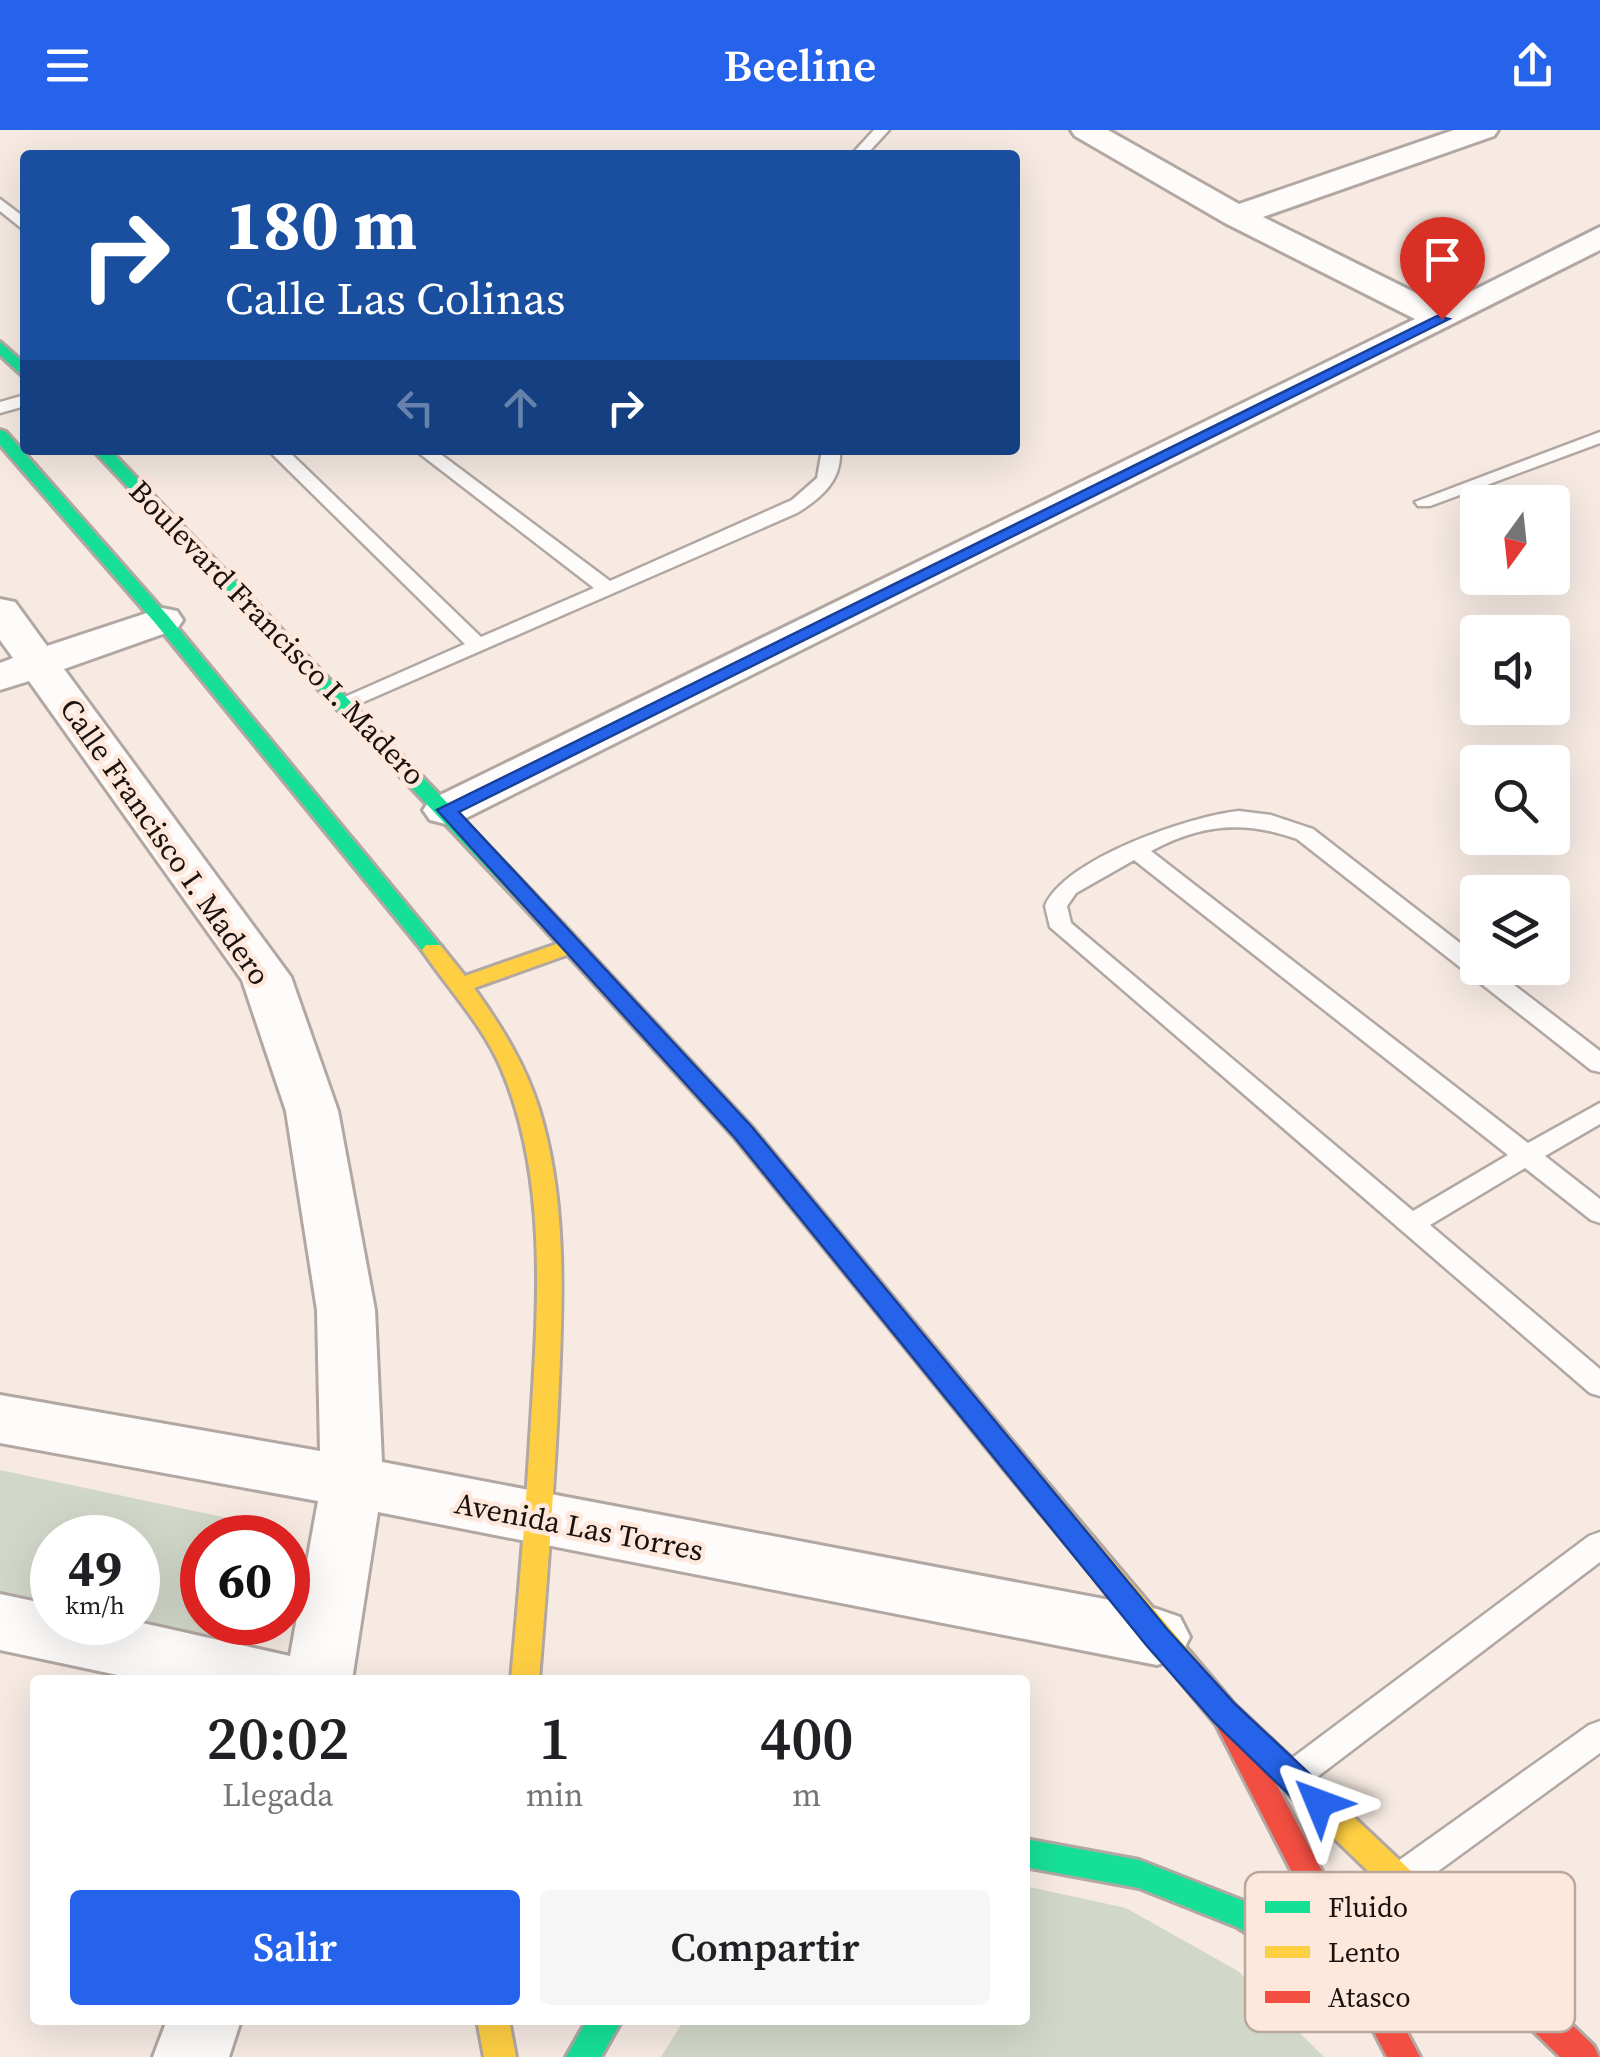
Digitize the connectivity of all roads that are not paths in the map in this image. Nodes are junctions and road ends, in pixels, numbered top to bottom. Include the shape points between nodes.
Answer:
1 (882, 130) edge
2 (1483, 130) edge
3 (1093, 131) edge
4 (863, 150) edge
5 (0, 203) edge
6 (1236, 216) junction
7 (20, 221) edge
8 (1600, 237) edge
9 (1442, 319) junction
10 (0, 346) edge
11 (20, 368) edge
12 (0, 436) edge
13 (1600, 437) edge
14 (106, 455) edge
15 (282, 455) edge
16 (431, 455) edge
17 (832, 455) edge
18 (1424, 502) dead end
19 (607, 588) junction
20 (0, 611) edge
21 (162, 620) junction
22 (478, 645) junction
23 (19, 670) edge
24 (345, 704) junction
25 (446, 810) junction
26 (1137, 851) junction
27 (572, 946) junction
28 (461, 984) junction
29 (1600, 1064) edge
30 (1600, 1112) edge
31 (1528, 1156) junction
32 (1600, 1213) edge
33 (1409, 1224) junction
34 (1600, 1384) edge
35 (0, 1419) edge
36 (352, 1482) junction
37 (539, 1520) junction
38 (1600, 1545) edge
39 (0, 1622) edge
40 (1157, 1637) junction
41 (253, 1675) edge
42 (320, 1675) edge
43 (525, 1675) edge
44 (1224, 1713) junction
45 (1600, 1735) edge
46 (1292, 1778) junction
47 (1030, 1854) edge
48 (1306, 1872) edge
49 (1391, 1872) edge
50 (1410, 1872) edge
51 (1245, 1916) edge
52 (202, 2025) edge
53 (493, 2025) edge
54 (603, 2025) edge
55 (1390, 2032) edge
56 (1557, 2032) edge
57 (191, 2057) edge
58 (500, 2057) edge
59 (582, 2057) edge
60 (1404, 2057) edge
61 (1583, 2057) edge

1 - 4 lane
2 - 6 street
3 - 6 street
5 - 7 lane
6 - 9 street
8 - 9 street
9 - 25 street
10 - 11 main road
12 - 21 main road
13 - 18 lane
14 - 24 main road, Boulevard Francisco I. Madero
15 - 22 lane
16 - 19 lane
17 - 19 lane via 823,484 807,499
19 - 22 lane
20 - 23 street, Calle Francisco I. Madero
21 - 23 street
21 - 28 main road
22 - 24 lane
23 - 36 street, Calle Francisco I. Madero via 266,976 312,1111 340,1274
24 - 25 main road, Boulevard Francisco I. Madero
25 - 27 main road, Boulevard Francisco I. Madero
26 - 29 lane via 1199,820 1234,815 1272,819 1305,834
26 - 31 lane
26 - 33 lane via 1056,899 1062,927
27 - 28 main road
27 - 40 main road, Boulevard Francisco I. Madero via 743,1132
28 - 37 main road via 512,1070 544,1177 550,1308
30 - 31 lane
31 - 32 lane
31 - 33 lane
33 - 34 lane
35 - 36 street, Avenida Las Torres
36 - 37 street, Avenida Las Torres
36 - 42 street, Calle Francisco I. Madero
37 - 40 street, Avenida Las Torres
37 - 43 main road
38 - 46 lane
39 - 41 street
40 - 44 main road, Boulevard Francisco I. Madero
44 - 46 main road, Boulevard Francisco I. Madero
44 - 48 main road
45 - 50 lane
46 - 49 main road, Boulevard Francisco I. Madero
47 - 51 main road via 1139,1874
52 - 57 street
53 - 58 main road
54 - 59 main road
55 - 60 main road
56 - 61 main road, Boulevard Francisco I. Madero

